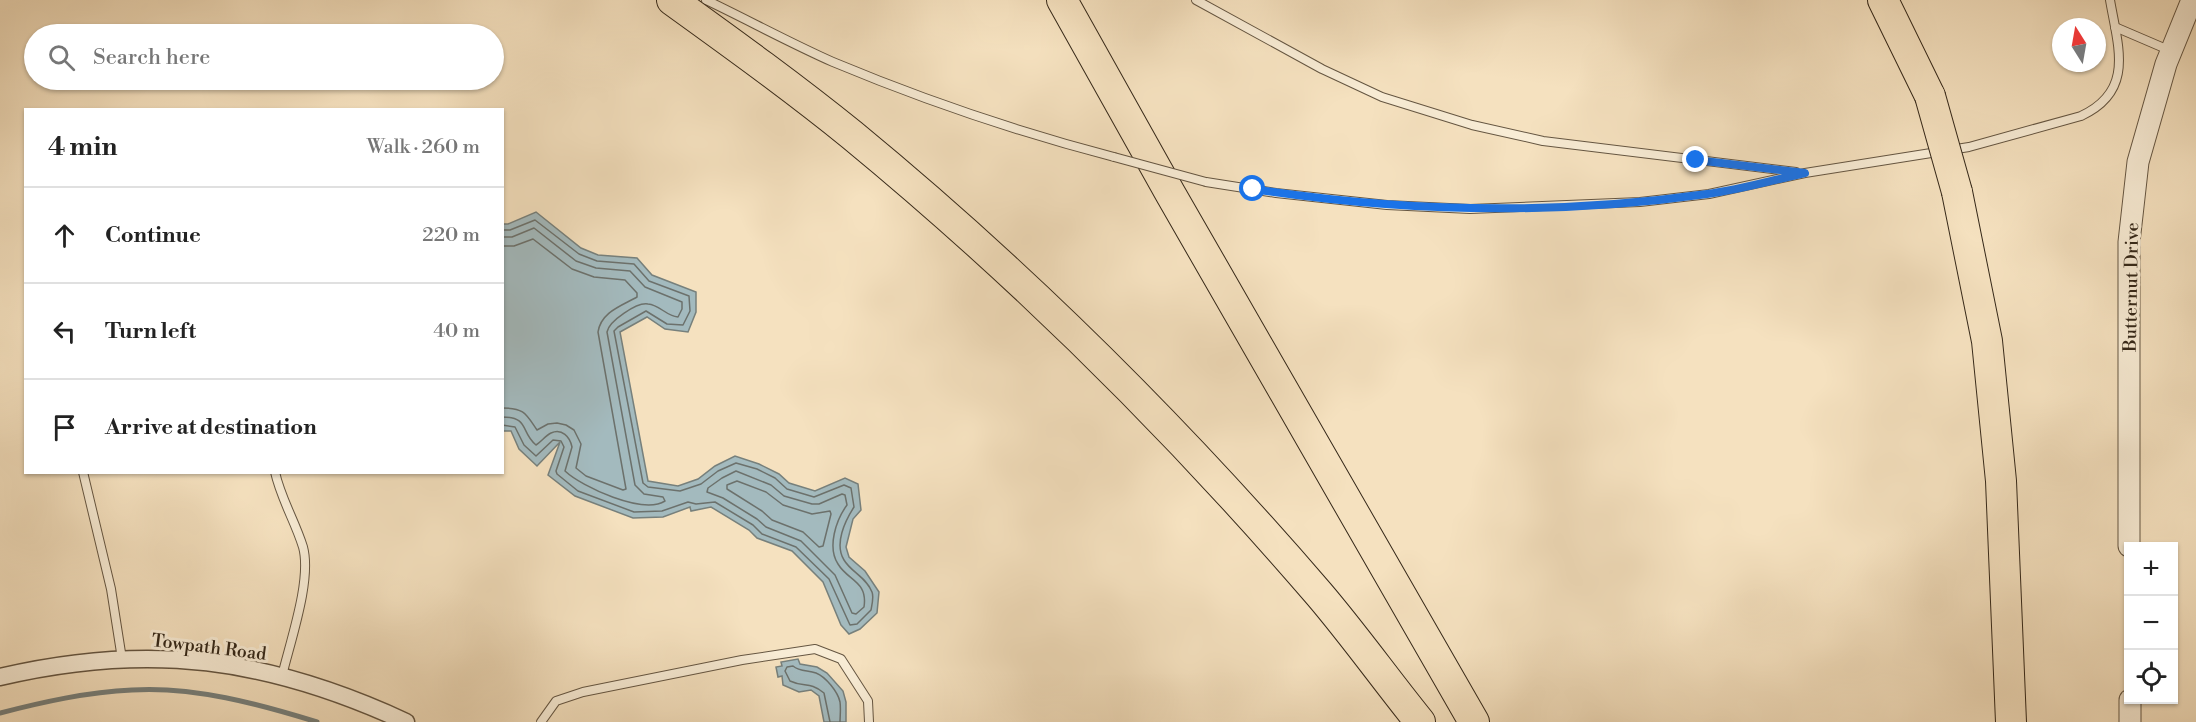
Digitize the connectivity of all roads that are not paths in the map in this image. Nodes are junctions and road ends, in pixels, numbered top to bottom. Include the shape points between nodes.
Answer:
1 (672, 0) edge
2 (706, 0) edge
3 (1062, 0) edge
4 (1196, 0) edge
5 (1883, 0) edge
6 (1906, 0) edge
7 (2110, 0) edge
8 (2192, 0) edge
9 (2115, 27) junction
10 (2171, 51) junction
11 (1930, 96) junction
12 (1805, 173) junction
13 (83, 474) edge
14 (275, 474) edge
15 (2129, 542) edge
16 (122, 659) junction
17 (282, 676) junction
18 (0, 677) edge
19 (2130, 704) edge
20 (406, 722) edge
21 (541, 722) edge
22 (869, 722) edge
23 (1420, 722) edge
24 (1474, 722) edge
25 (2011, 722) edge
26 (2130, 722) edge

1 - 23 highway via 852,135 1005,268 1099,357 1200,460 1321,596
2 - 12 lane, bridge via 831,61 899,88 1041,138 1206,182 1387,205 1470,209 1640,202 1709,194
3 - 24 highway
4 - 12 lane via 1382,97 1472,125 1543,141
5 - 11 highway
6 - 11 highway
7 - 9 lane
8 - 10 street, Butternut Drive
9 - 10 lane
9 - 12 lane via 2120,72 2096,109 1969,147
10 - 15 street, Butternut Drive via 2138,162 2129,242
11 - 25 highway, bridge via 1958,192 1987,341 2001,481
13 - 16 lane via 111,589
14 - 17 lane via 303,549 305,582
16 - 17 street, Towpath Road via 171,658
16 - 18 street, Towpath Road
17 - 20 street, Towpath Road via 336,692
19 - 26 street
21 - 22 lane via 556,701 583,692 815,649 841,659 868,701

